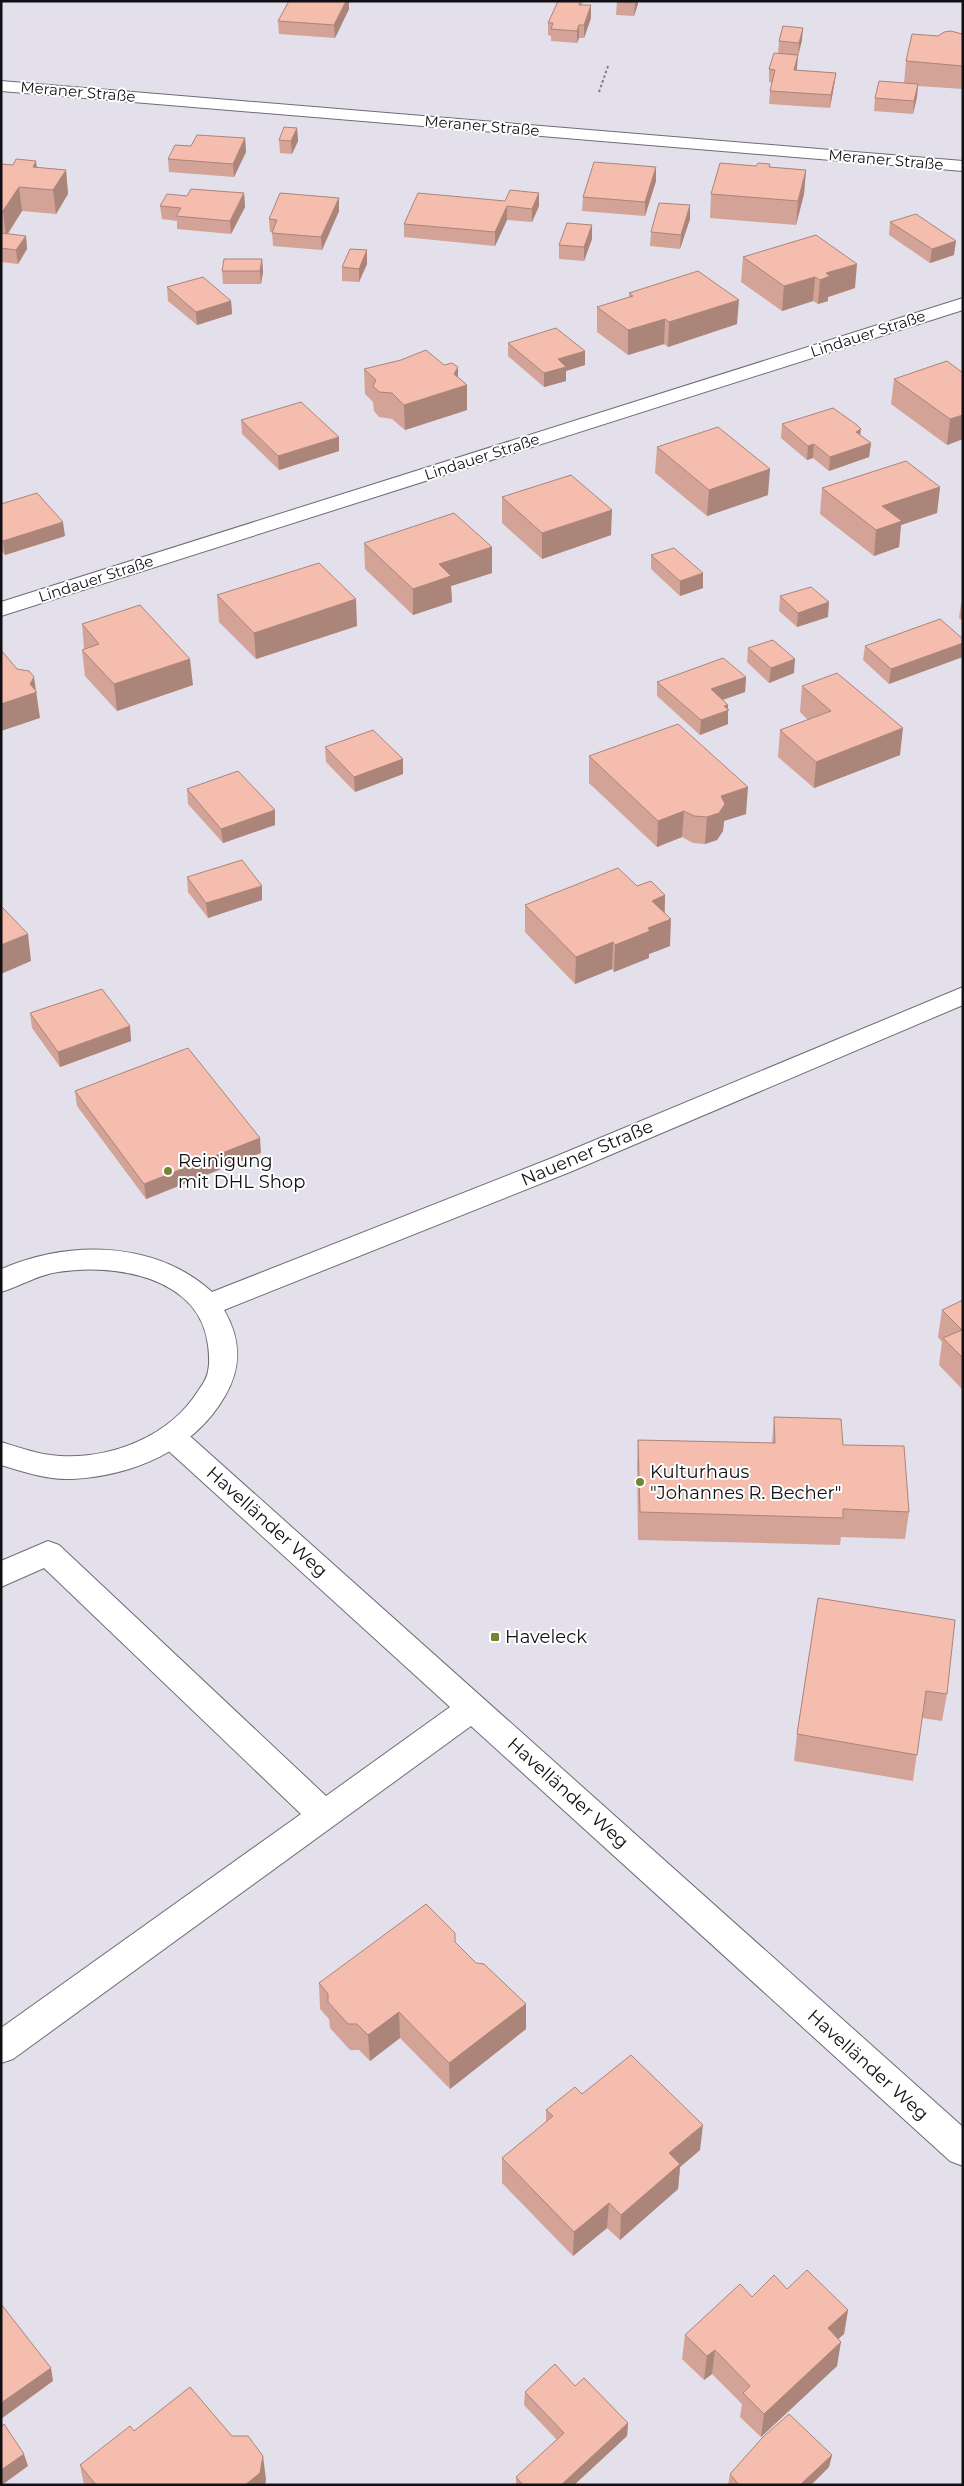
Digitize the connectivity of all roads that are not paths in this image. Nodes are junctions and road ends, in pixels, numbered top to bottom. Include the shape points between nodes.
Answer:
1 (1, 86) edge
2 (963, 166) edge
3 (963, 304) edge
4 (1, 609) edge
5 (963, 995) edge
6 (4, 1275) edge
7 (208, 1305) junction
8 (172, 1437) junction
9 (1, 1453) edge
10 (1, 1575) edge
11 (474, 1707) junction
12 (324, 1815) junction
13 (1, 2048) edge
14 (963, 2150) edge

1 - 2 street, Meraner Straße
3 - 4 street, Lindauer Straße
5 - 7 street, Nauener Straße via 561,1165
6 - 7 street via 53,1263 98,1258 142,1264 180,1280
7 - 8 street via 223,1337 222,1373 205,1408
8 - 9 street via 128,1459 77,1468 28,1463
8 - 11 street, Havelländer Weg
10 - 12 street via 48,1553
11 - 12 street
11 - 14 street, Havelländer Weg
12 - 13 street

